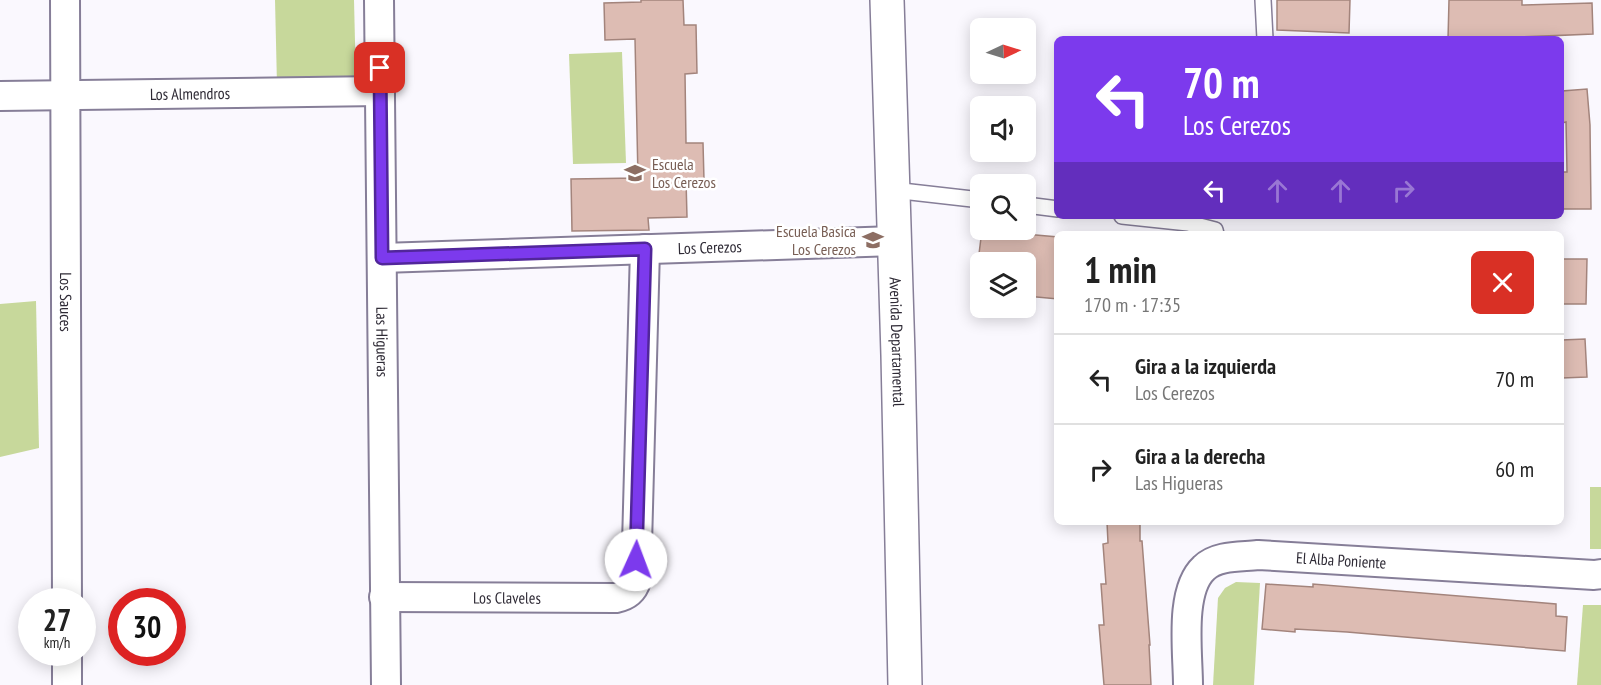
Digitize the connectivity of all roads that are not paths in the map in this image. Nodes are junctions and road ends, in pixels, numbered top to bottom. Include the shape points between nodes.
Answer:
1 (64, 0) edge
2 (379, 0) edge
3 (887, 0) edge
4 (1263, 0) edge
5 (1265, 36) edge
6 (380, 91) junction
7 (65, 94) junction
8 (0, 96) edge
9 (893, 190) junction
10 (970, 199) edge
11 (1036, 206) edge
12 (1054, 208) edge
13 (1147, 219) edge
14 (1215, 231) edge
15 (895, 241) junction
16 (645, 249) junction
17 (382, 258) junction
18 (1601, 574) edge
19 (67, 588) edge
20 (384, 597) junction
21 (67, 666) edge
22 (67, 685) edge
23 (386, 685) edge
24 (905, 685) edge
25 (1188, 685) edge

1 - 7 street, Los Sauces
2 - 6 street, Las Higueras
3 - 9 street, Avenida Departamental
4 - 5 lane
6 - 7 street, Los Almendros
6 - 17 street, Las Higueras
7 - 8 street, Los Almendros
7 - 19 street, Los Sauces
9 - 10 lane
9 - 15 street, Avenida Departamental
11 - 12 lane
13 - 14 lane
15 - 16 street, Los Cerezos
15 - 24 street, Avenida Departamental
16 - 17 street, Los Cerezos
16 - 20 street, Los Claveles via 634,587 616,598
17 - 20 street, Las Higueras
18 - 25 street, El Alba Poniente via 1258,555 1222,559 1205,567 1192,584 1187,607
20 - 23 street, Las Higueras
21 - 22 street

